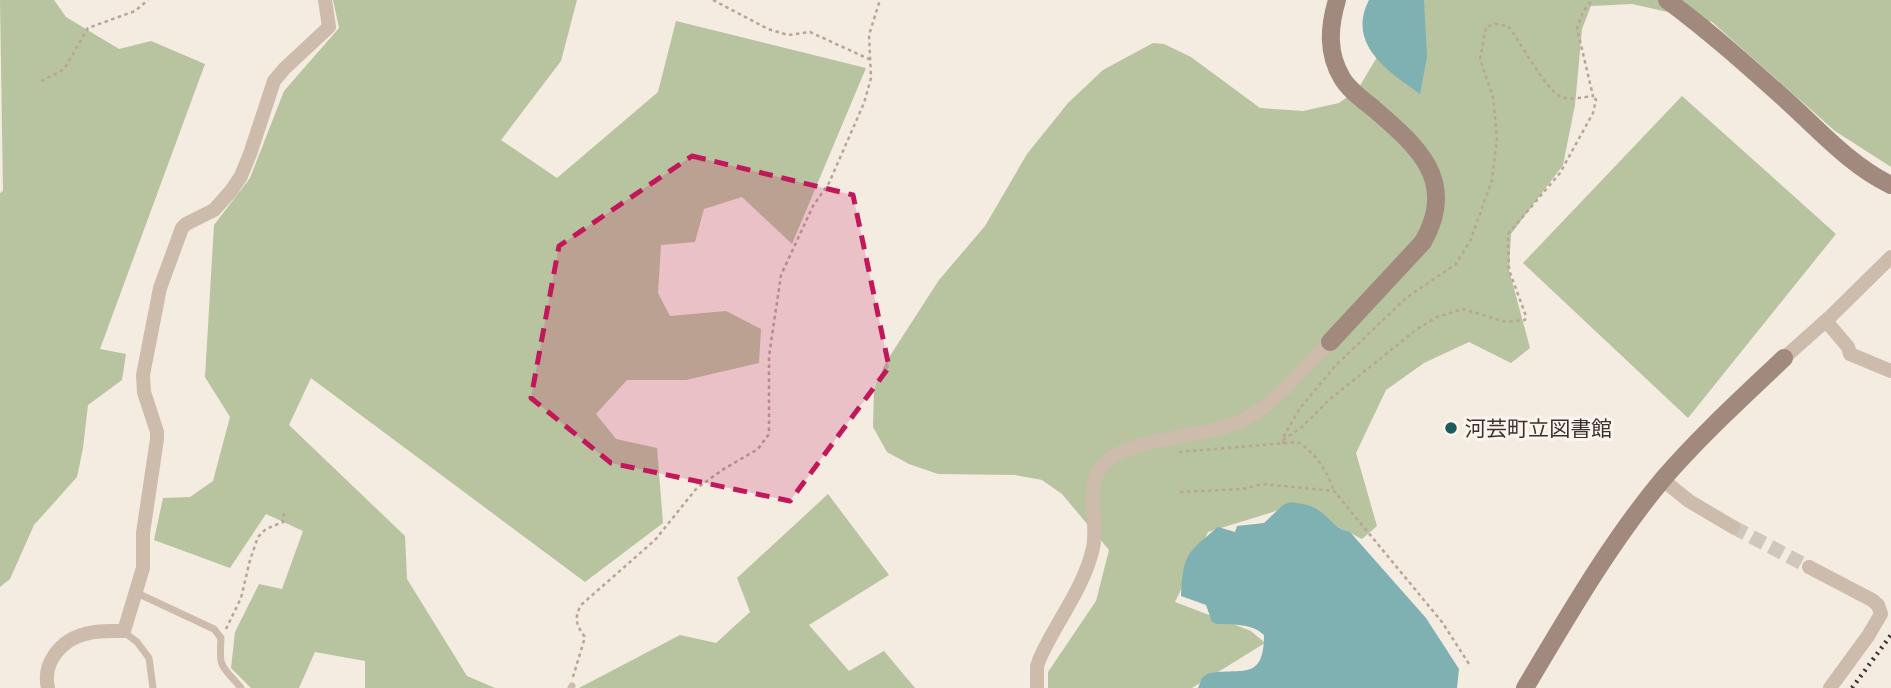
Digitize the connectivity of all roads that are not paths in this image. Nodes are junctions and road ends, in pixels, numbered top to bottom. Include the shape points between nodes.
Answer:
1 (325, 0) edge
2 (1337, 0) edge
3 (1667, 0) edge
4 (1891, 185) edge
5 (1891, 257) edge
6 (1826, 321) junction
7 (1330, 342) joint
8 (1784, 358) joint
9 (1891, 371) edge
10 (1663, 480) junction
11 (1733, 527) tunnel mouth
12 (1809, 567) tunnel mouth
13 (137, 593) junction
14 (124, 631) junction
15 (48, 688) edge
16 (153, 688) edge
17 (241, 688) edge
18 (1037, 688) edge
19 (1525, 688) edge
20 (1830, 688) edge

1 - 13 street via 329,27 280,73 242,176 214,210 182,228 160,288 143,375 157,439
2 - 7 street via 1330,41 1342,78 1426,160 1438,192 1433,225 1423,242
3 - 4 street via 1837,148
5 - 6 street
6 - 8 street
6 - 9 street via 1850,354
7 - 18 street via 1268,405 1242,421 1124,451 1103,465 1094,487 1094,547 1040,658
8 - 10 street
10 - 11 street
10 - 19 street via 1616,540
12 - 20 street via 1871,600 1881,614
13 - 14 street
13 - 17 lane via 208,625 221,638 221,664
14 - 15 street via 93,632 68,642 48,666
14 - 16 lane via 144,648

